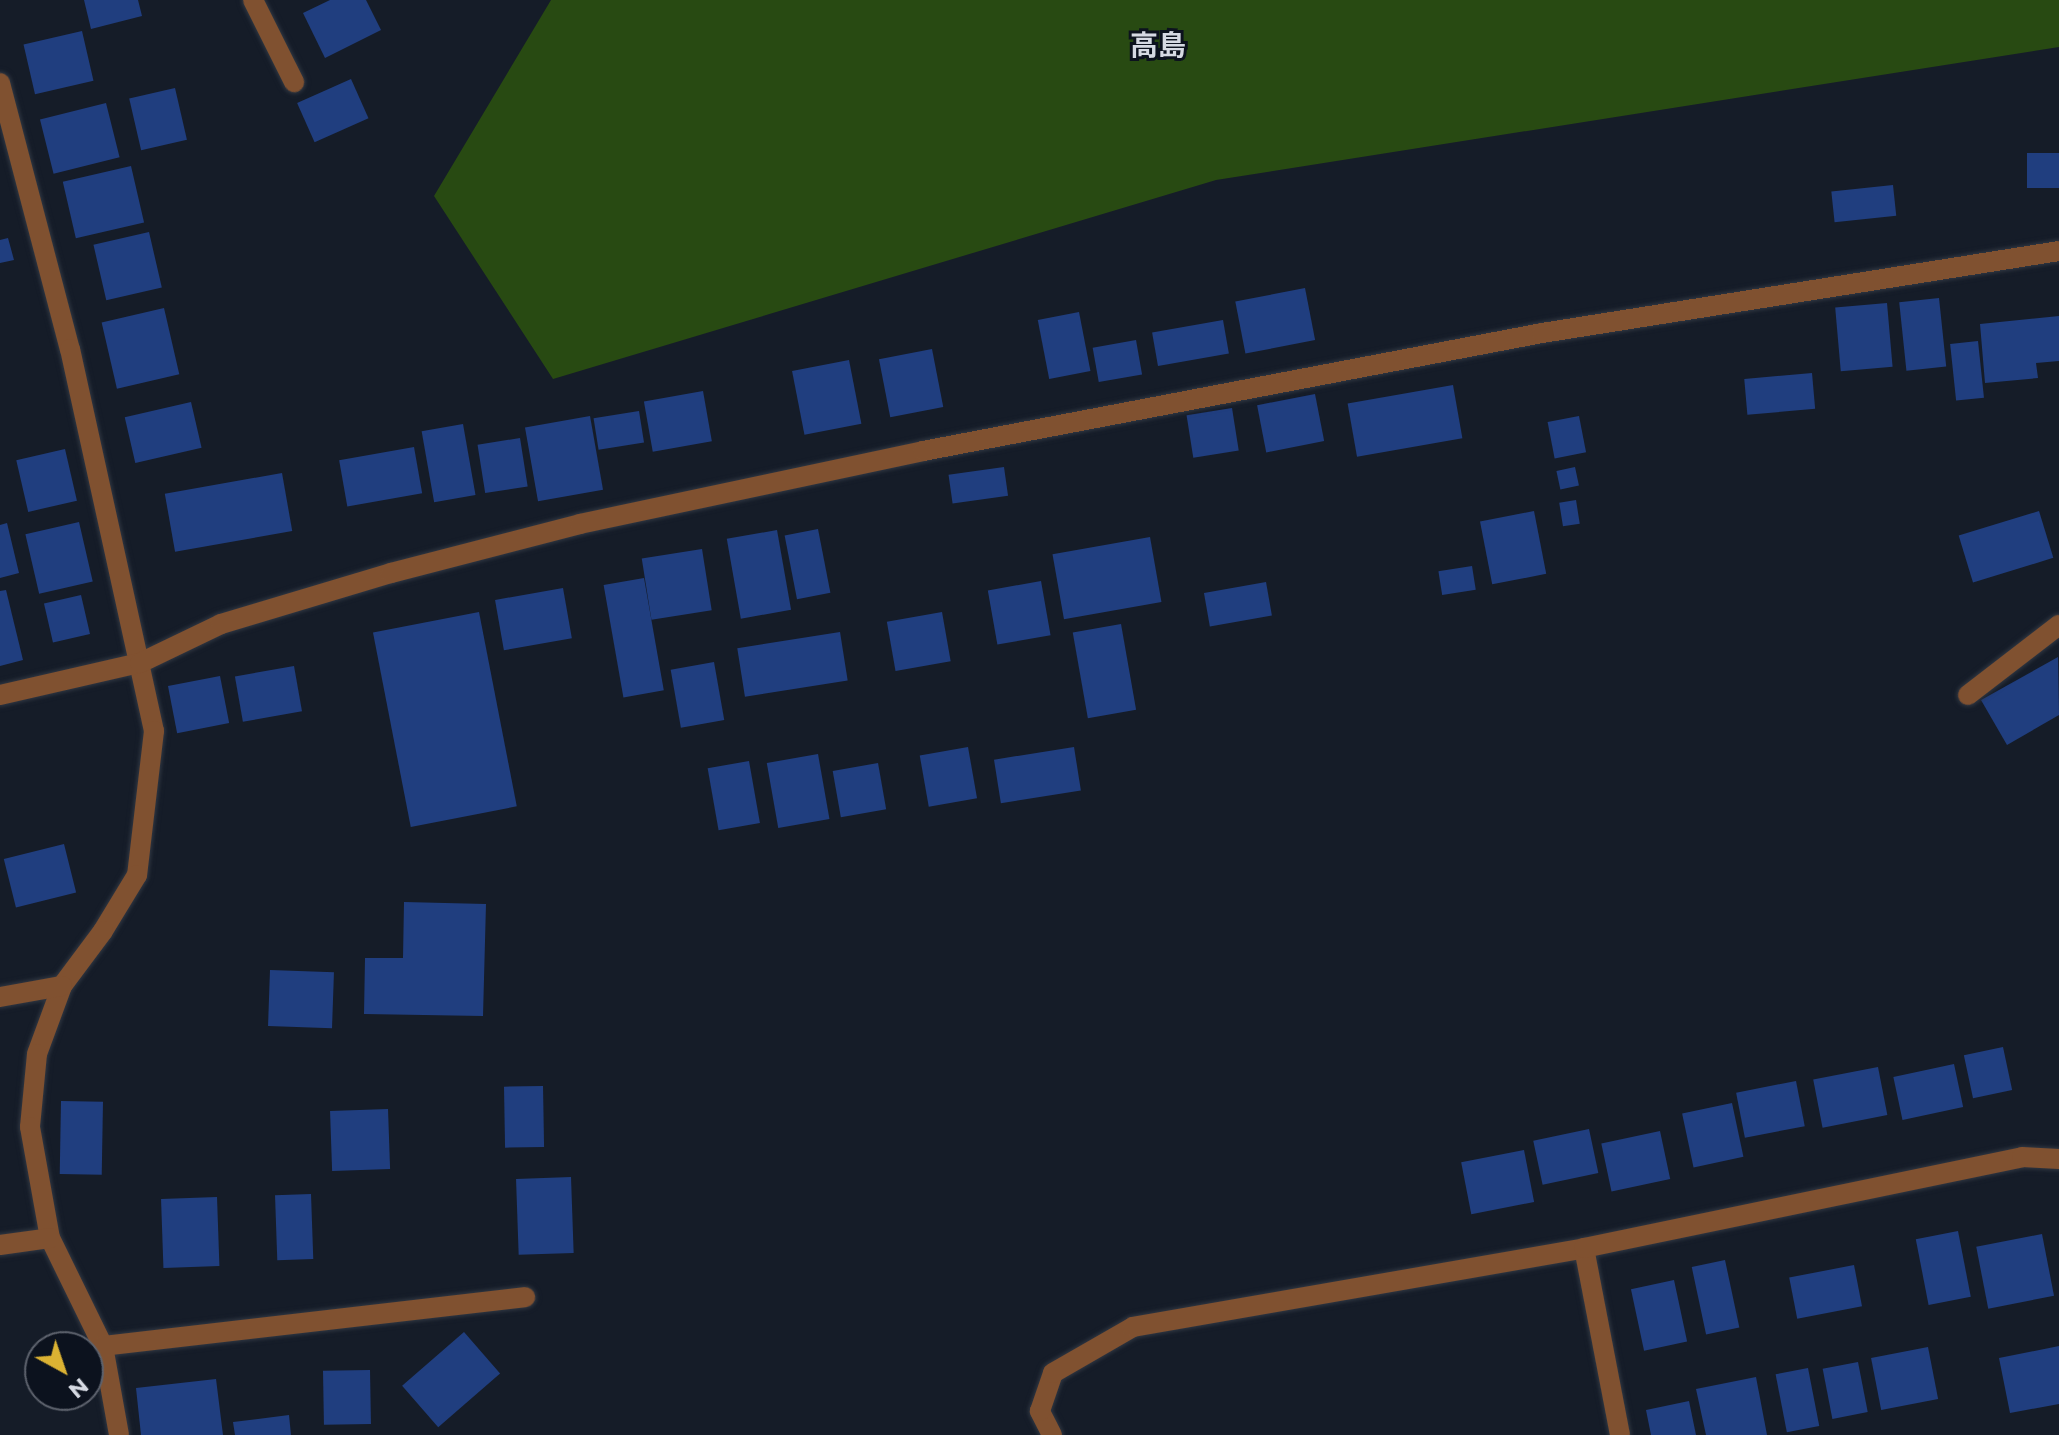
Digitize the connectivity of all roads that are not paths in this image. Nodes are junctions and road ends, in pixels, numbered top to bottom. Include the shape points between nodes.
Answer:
1 (253, 0) edge
2 (294, 82) dead end
3 (0, 83) edge
4 (2059, 251) edge
5 (2059, 625) edge
6 (140, 663) junction
7 (0, 695) edge
8 (1968, 695) dead end
9 (62, 986) junction
10 (0, 997) edge
11 (2059, 1159) edge
12 (50, 1238) junction
13 (0, 1245) edge
14 (1584, 1248) junction
15 (525, 1297) dead end
16 (96, 1331) edge
17 (104, 1346) edge
18 (104, 1352) edge
19 (119, 1435) edge
20 (1052, 1435) edge
21 (1620, 1435) edge

1 - 2 street
3 - 6 street via 70,349
4 - 6 street via 1542,333 923,451 580,524 221,624
5 - 8 street
6 - 7 street
6 - 9 street via 154,731 137,875
9 - 10 street
9 - 12 street via 37,1054 30,1127
11 - 14 street via 2022,1157
12 - 13 street
12 - 16 street
14 - 20 street via 1133,1327 1053,1373 1040,1411
14 - 21 street
15 - 17 street
18 - 19 street

